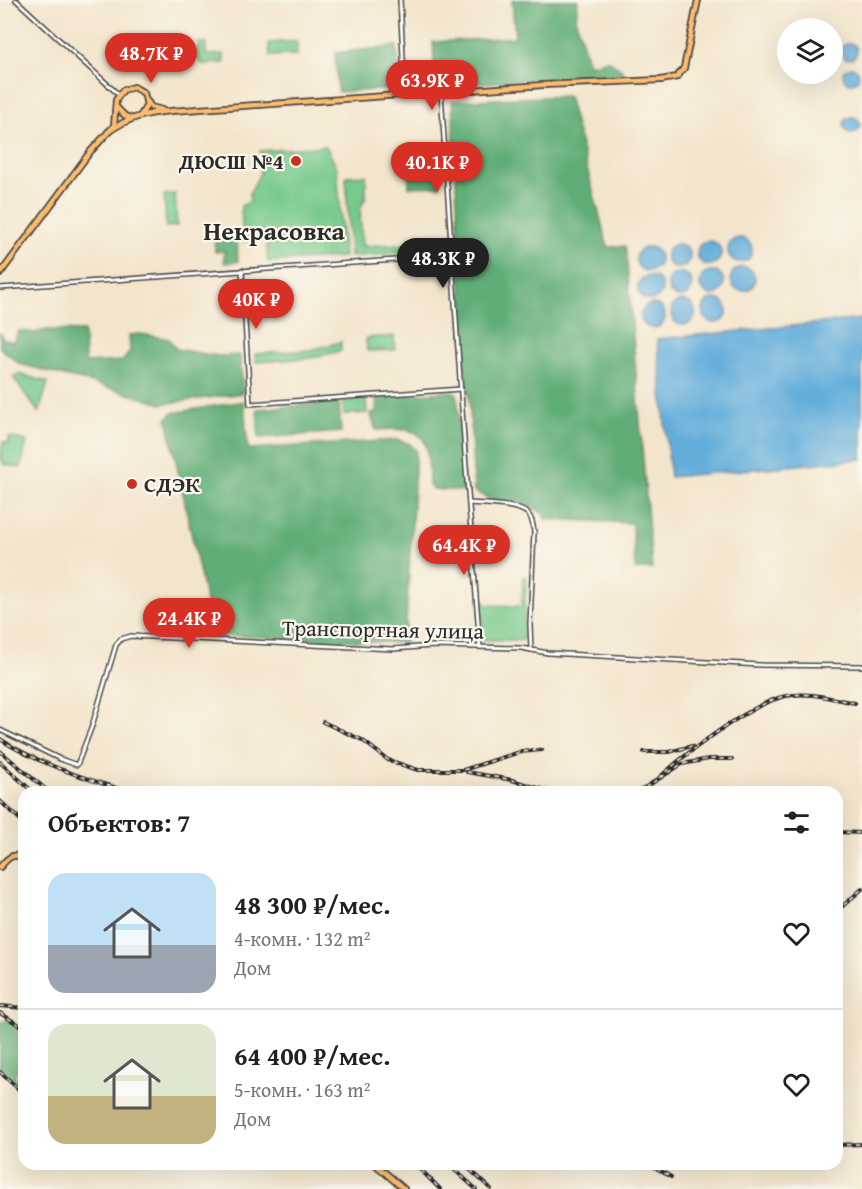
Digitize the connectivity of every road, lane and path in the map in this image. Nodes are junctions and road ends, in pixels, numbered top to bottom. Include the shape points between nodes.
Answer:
1 (16, 0) edge
2 (400, 0) edge
3 (698, 0) edge
4 (441, 93) junction
5 (118, 94) junction
6 (405, 95) junction
7 (147, 101) junction
8 (116, 103) junction
9 (171, 111) junction
10 (136, 117) junction
11 (108, 132) junction
12 (452, 256) junction
13 (242, 270) junction
14 (0, 274) edge
15 (0, 288) edge
16 (461, 389) junction
17 (469, 503) junction
18 (480, 647) junction
19 (531, 650) junction
20 (862, 666) edge
21 (0, 730) edge
22 (18, 857) edge
23 (0, 867) edge
24 (382, 1170) edge
25 (404, 1189) edge

1 - 5 street
2 - 6 street
3 - 4 main road via 686,64 677,77
4 - 6 main road
4 - 12 street
5 - 7 main road via 129,87 138,88
5 - 8 main road
6 - 9 main road
7 - 9 main road via 153,108
7 - 10 main road via 144,111
8 - 10 main road via 121,114
8 - 11 main road via 115,123
9 - 10 main road
10 - 11 main road
11 - 14 main road
12 - 13 street
12 - 16 street
13 - 15 street
13 - 16 street via 250,404
16 - 17 street
17 - 18 street
17 - 19 street via 519,509 531,518
18 - 19 street, Транспортная улица
18 - 21 street, Транспортная улица via 393,649 131,636 116,645 76,765
19 - 20 street, Транспортная улица via 760,665
22 - 23 main road via 10,856
24 - 25 main road

